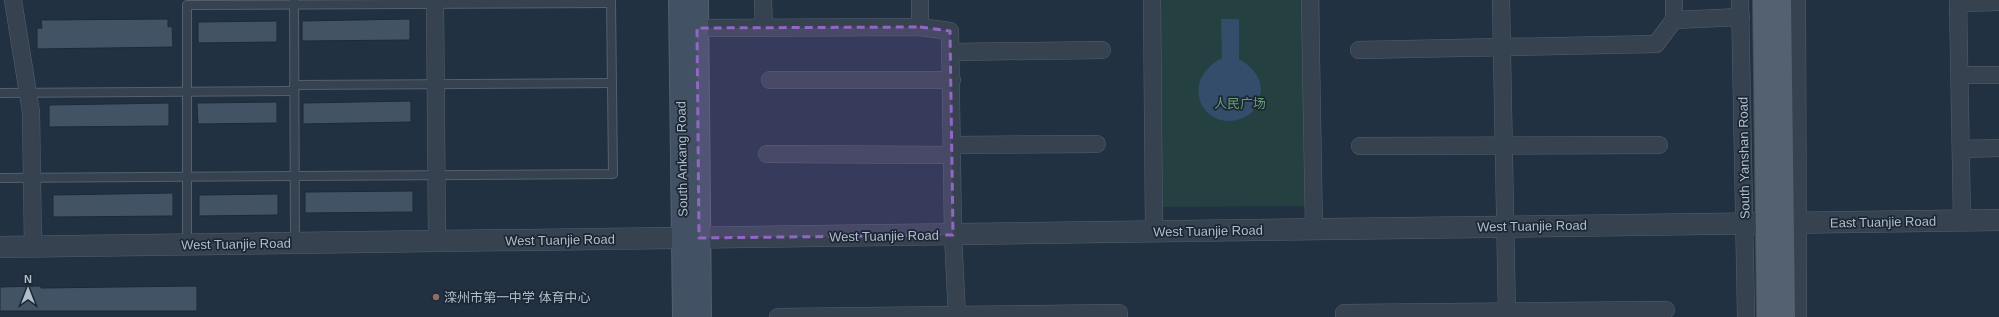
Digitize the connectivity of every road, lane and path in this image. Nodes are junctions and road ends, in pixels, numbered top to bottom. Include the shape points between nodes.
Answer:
1 (13, 0) edge
2 (680, 0) edge
3 (697, 0) edge
4 (763, 0) edge
5 (920, 0) edge
6 (1152, 0) edge
7 (1310, 0) edge
8 (1501, 0) edge
9 (1674, 0) edge
10 (1740, 0) edge
11 (1764, 0) edge
12 (1780, 0) edge
13 (1797, 0) edge
14 (611, 1) edge
15 (1958, 1) edge
16 (294, 2) edge
17 (435, 2) edge
18 (1999, 2) edge
19 (1741, 17) junction
20 (1674, 20) junction
21 (920, 26) junction
22 (697, 28) junction
23 (764, 28) junction
24 (1502, 48) junction
25 (1102, 50) dead end
26 (1359, 50) dead end
27 (951, 52) junction
28 (1960, 75) junction
29 (1999, 75) edge
30 (770, 80) dead end
31 (952, 80) junction
32 (612, 83) junction
33 (435, 84) junction
34 (294, 88) junction
35 (187, 92) junction
36 (0, 93) edge
37 (28, 93) junction
38 (1097, 144) dead end
39 (1504, 145) junction
40 (1659, 145) dead end
41 (1360, 146) dead end
42 (1999, 148) edge
43 (1961, 149) junction
44 (952, 150) junction
45 (767, 154) dead end
46 (436, 175) junction
47 (295, 176) junction
48 (187, 177) junction
49 (0, 178) edge
50 (32, 178) junction
51 (1999, 220) edge
52 (1962, 221) junction
53 (1782, 223) junction
54 (1745, 224) junction
55 (1506, 227) junction
56 (1314, 230) junction
57 (1154, 232) junction
58 (953, 235) junction
59 (691, 238) junction
60 (437, 241) junction
61 (295, 243) junction
62 (187, 245) junction
63 (0, 247) edge
64 (33, 247) junction
65 (1666, 310) dead end
66 (1507, 314) edge
67 (957, 316) edge
68 (684, 317) edge
69 (700, 317) edge
70 (778, 317) edge
71 (1119, 317) edge
72 (1344, 317) edge
73 (1746, 317) edge
74 (1768, 317) edge
75 (1784, 317) edge
76 (1798, 317) edge

1 - 37 street
2 - 59 main road, South Ankang Road
3 - 22 main road, South Ankang Road
4 - 23 street
5 - 21 street
6 - 57 street
7 - 56 street
8 - 24 street
9 - 20 street
10 - 19 street, South Yanshan Road
11 - 53 main road, South Yanshan Road
12 - 53 main road, South Yanshan Road
13 - 53 street, South Yanshan Road
14 - 17 lane
14 - 32 lane
15 - 18 street
15 - 28 street
16 - 17 lane
16 - 34 lane
16 - 35 lane via 186,4
17 - 33 street
19 - 20 street
19 - 54 street, South Yanshan Road
20 - 24 street via 1656,44
21 - 23 street
21 - 27 street via 950,31
22 - 23 street
22 - 59 main road, South Ankang Road
24 - 26 street
24 - 39 street
25 - 27 street
27 - 31 street
28 - 29 street
28 - 43 street
30 - 31 street
31 - 44 street
32 - 33 lane
32 - 46 lane via 613,174
33 - 34 lane
33 - 46 street
34 - 35 lane
34 - 47 lane
35 - 37 lane
35 - 48 lane
36 - 37 lane
37 - 50 street via 31,112
38 - 44 street
39 - 40 street
39 - 41 street
39 - 55 street
42 - 43 street
43 - 52 street
44 - 45 street
44 - 58 street
46 - 47 lane
46 - 60 street
47 - 48 lane
47 - 61 lane
48 - 50 lane
48 - 62 lane
49 - 50 lane
50 - 64 street
51 - 52 street, East Tuanjie Road
52 - 53 street, East Tuanjie Road
53 - 54 street, West Tuanjie Road
53 - 74 main road, South Yanshan Road
53 - 75 main road, South Yanshan Road
53 - 76 street, South Yanshan Road
54 - 55 street, West Tuanjie Road
54 - 73 street, South Yanshan Road
55 - 56 street, West Tuanjie Road
55 - 66 street
56 - 57 street, West Tuanjie Road
57 - 58 street, West Tuanjie Road
58 - 59 street, West Tuanjie Road
58 - 67 street
59 - 60 street, West Tuanjie Road
59 - 68 main road, South Ankang Road
59 - 69 main road, South Ankang Road
60 - 61 street, West Tuanjie Road
61 - 62 street, West Tuanjie Road
62 - 64 street, West Tuanjie Road
63 - 64 street, West Tuanjie Road
65 - 66 street
66 - 72 street via 1344,313
67 - 70 street
67 - 71 street via 1119,313

